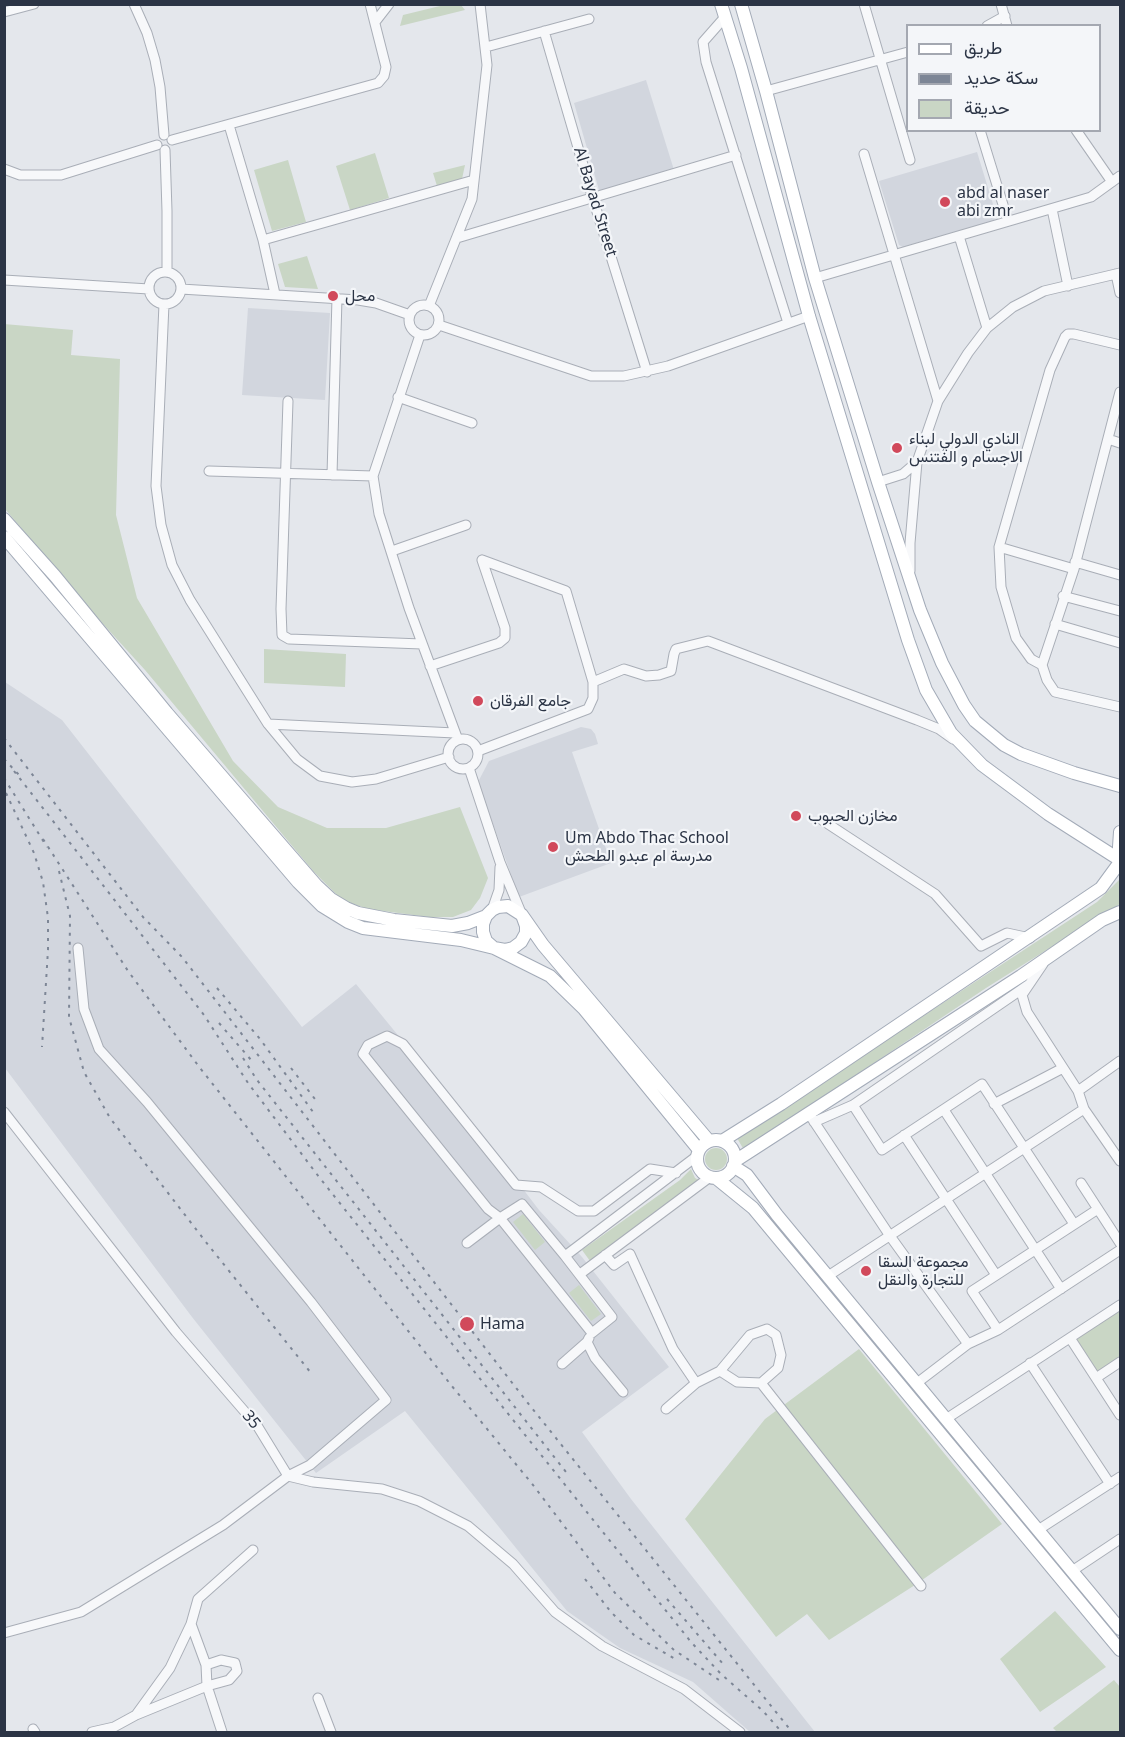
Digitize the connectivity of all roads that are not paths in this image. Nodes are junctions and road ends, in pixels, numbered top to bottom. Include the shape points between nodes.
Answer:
1 (34, 4) edge
2 (134, 4) edge
3 (370, 4) edge
4 (389, 4) edge
5 (480, 4) edge
6 (741, 4) edge
7 (864, 4) edge
8 (1001, 4) edge
9 (723, 11) edge
10 (4, 12) edge
11 (589, 19) dead end
12 (1006, 21) edge
13 (375, 22) junction
14 (544, 31) junction
15 (486, 47) junction
16 (906, 52) edge
17 (880, 59) junction
18 (766, 91) junction
19 (229, 125) junction
20 (981, 132) edge
21 (1078, 132) edge
22 (168, 138) junction
23 (161, 147) junction
24 (864, 154) dead end
25 (736, 155) junction
26 (910, 159) dead end
27 (4, 169) edge
28 (1116, 179) edge
29 (474, 180) junction
30 (593, 199) junction
31 (1052, 209) junction
32 (1008, 221) junction
33 (958, 236) junction
34 (457, 238) junction
35 (262, 240) junction
36 (895, 254) junction
37 (167, 272) junction
38 (1118, 274) edge
39 (814, 278) junction
40 (4, 279) edge
41 (1068, 285) junction
42 (149, 289) junction
43 (181, 289) junction
44 (1120, 293) edge
45 (275, 294) junction
46 (337, 298) junction
47 (165, 304) junction
48 (429, 306) junction
49 (410, 315) junction
50 (809, 316) junction
51 (788, 323) junction
52 (439, 325) junction
53 (987, 328) junction
54 (420, 335) junction
55 (1120, 345) edge
56 (647, 372) junction
57 (1120, 392) edge
58 (398, 398) junction
59 (288, 401) dead end
60 (938, 401) junction
61 (472, 423) dead end
62 (1108, 439) junction
63 (1120, 442) edge
64 (917, 462) junction
65 (210, 471) dead end
66 (285, 473) junction
67 (332, 474) junction
68 (373, 476) junction
69 (878, 482) junction
70 (4, 519) edge
71 (466, 525) dead end
72 (4, 537) edge
73 (999, 547) junction
74 (392, 551) junction
75 (1074, 565) junction
76 (1120, 575) edge
77 (910, 579) junction
78 (1063, 596) junction
79 (1120, 611) edge
80 (1055, 624) junction
81 (1120, 643) edge
82 (422, 644) junction
83 (1042, 665) junction
84 (430, 666) junction
85 (593, 682) junction
86 (1120, 707) edge
87 (268, 724) junction
88 (457, 737) junction
89 (962, 746) junction
90 (478, 751) junction
91 (449, 758) junction
92 (469, 768) junction
93 (1120, 786) edge
94 (822, 820) dead end
95 (1120, 832) edge
96 (1120, 859) edge
97 (500, 862) junction
98 (1120, 912) edge
99 (489, 913) junction
100 (522, 915) junction
101 (1030, 938) junction
102 (78, 948) dead end
103 (494, 948) junction
104 (1050, 955) junction
105 (1028, 985) junction
106 (1120, 1061) edge
107 (1063, 1068) junction
108 (1078, 1091) junction
109 (994, 1104) junction
110 (853, 1105) junction
111 (1084, 1109) junction
112 (944, 1110) junction
113 (4, 1112) edge
114 (812, 1118) junction
115 (904, 1136) junction
116 (715, 1141) junction
117 (1024, 1148) junction
118 (754, 1150) junction
119 (698, 1153) junction
120 (1120, 1161) edge
121 (734, 1164) junction
122 (676, 1173) junction
123 (986, 1173) junction
124 (747, 1175) junction
125 (713, 1178) junction
126 (1081, 1183) dead end
127 (946, 1199) junction
128 (1098, 1209) junction
129 (500, 1218) junction
130 (1074, 1224) junction
131 (890, 1236) junction
132 (467, 1243) dead end
133 (1120, 1243) edge
134 (1036, 1250) junction
135 (1120, 1250) edge
136 (605, 1255) junction
137 (566, 1256) junction
138 (580, 1274) junction
139 (996, 1275) junction
140 (828, 1276) junction
141 (1061, 1289) junction
142 (1120, 1305) edge
143 (998, 1330) junction
144 (591, 1333) junction
145 (1070, 1338) junction
146 (587, 1342) junction
147 (968, 1344) junction
148 (1120, 1362) edge
149 (1030, 1363) junction
150 (562, 1364) dead end
151 (720, 1371) junction
152 (1096, 1378) junction
153 (696, 1383) junction
154 (760, 1383) junction
155 (916, 1383) junction
156 (622, 1392) dead end
157 (666, 1409) dead end
158 (1120, 1415) edge
159 (946, 1419) junction
160 (288, 1476) junction
161 (1120, 1477) edge
162 (1110, 1484) junction
163 (1038, 1530) junction
164 (1120, 1539) edge
165 (253, 1550) dead end
166 (1072, 1571) junction
167 (921, 1586) dead end
168 (191, 1624) junction
169 (1120, 1629) edge
170 (4, 1633) edge
171 (1120, 1650) edge
172 (206, 1665) junction
173 (207, 1686) junction
174 (318, 1698) dead end
175 (136, 1715) junction
176 (114, 1730) edge
177 (92, 1732) edge
178 (222, 1732) edge
179 (331, 1732) edge
180 (740, 1732) edge

1 - 10 street
2 - 22 street via 155,60
3 - 13 street
4 - 13 street
5 - 15 street
6 - 18 main road
7 - 17 street
8 - 12 street
9 - 25 street via 703,42
9 - 50 main road
11 - 14 street
13 - 19 street via 386,67 378,82
14 - 15 street
14 - 30 street, Al Bayad Street
15 - 29 street
16 - 17 street
17 - 18 street
17 - 26 street
18 - 39 main road
19 - 22 street
19 - 35 street
20 - 32 street
21 - 28 street
22 - 23 street via 158,138
23 - 27 street via 61,175 20,175
23 - 37 street via 168,211
24 - 36 street
25 - 30 street
25 - 51 street
28 - 31 street via 1091,197
29 - 34 street via 472,199
29 - 35 street
30 - 34 street
30 - 56 street, Al Bayad Street
31 - 32 street
31 - 41 street
32 - 33 street
33 - 36 street
33 - 53 street
34 - 48 street
35 - 45 street
36 - 39 street
36 - 60 street
37 - 42 street via 156,274
37 - 43 street via 176,276
38 - 41 street
38 - 44 street
39 - 69 main road
40 - 42 street
41 - 53 street via 1044,291 1013,307
42 - 47 street via 156,301
43 - 45 street
43 - 47 street via 178,298
45 - 46 street
46 - 49 street via 376,303
46 - 67 street
47 - 87 street via 156,486 161,525 172,566 190,600
48 - 49 street via 417,307
48 - 52 street via 438,314
49 - 54 street via 409,325
50 - 51 street
50 - 89 main road via 919,674 937,712
51 - 56 street
52 - 54 street via 433,333
52 - 56 street via 591,376
53 - 60 street
54 - 58 street
55 - 73 street via 1074,334 1065,337 1050,370
57 - 62 street
58 - 61 street
58 - 68 street
59 - 66 street
60 - 64 street
62 - 63 street
62 - 75 street
64 - 69 street via 897,477
64 - 77 street
65 - 66 street
66 - 67 street
66 - 82 street via 282,635 290,639
67 - 68 street
68 - 74 street via 379,514
69 - 77 main road
70 - 99 main road via 331,899 358,913 429,924 452,926
71 - 74 street
72 - 103 main road via 322,906 363,928
73 - 75 street
73 - 83 street via 1001,587 1016,638 1031,659
74 - 82 street
75 - 76 street
75 - 78 street
77 - 93 main road via 942,663 964,705 988,734 1021,754
78 - 79 street
78 - 80 street
80 - 81 street
80 - 83 street
82 - 84 street
83 - 86 street via 1055,692
84 - 85 street via 505,638 482,560 566,591
84 - 88 street
85 - 89 street via 624,669 646,676 671,671 676,649 708,641 939,729
85 - 90 street via 588,709
87 - 88 street
87 - 91 street via 297,759 320,776 352,782 376,779
88 - 90 street via 470,741
88 - 91 street
89 - 96 main road via 1048,814
90 - 92 street
91 - 92 street via 456,767
92 - 97 street
94 - 101 street via 935,894 981,946 1007,933
95 - 96 main road
96 - 101 main road via 1101,888
97 - 99 street via 499,890
97 - 100 street
98 - 104 main road
99 - 100 main road via 508,906
99 - 103 main road via 483,932
100 - 103 main road via 526,933 521,942 505,950
100 - 116 main road via 543,945
101 - 116 main road via 781,1104
102 - 160 street via 84,1009 99,1049 155,1111 386,1400 310,1466
103 - 119 main road via 550,976 584,1009
104 - 105 street
104 - 114 main road
105 - 107 street via 1022,995 1027,1012
105 - 110 street
106 - 108 street
107 - 108 street
107 - 109 street
108 - 111 street
109 - 112 street via 982,1084
109 - 117 street
110 - 114 street
110 - 115 street via 882,1150
111 - 117 street
111 - 120 street
112 - 115 street
112 - 123 street
113 - 160 street, 35 via 176,1332 258,1427
114 - 118 main road
114 - 131 street
115 - 127 street
116 - 119 main road
116 - 121 main road via 732,1148
117 - 123 street
117 - 130 street
118 - 121 main road
118 - 124 main road
119 - 122 street
119 - 125 main road via 698,1167
121 - 124 main road
121 - 125 main road via 726,1175
122 - 129 street via 650,1169 594,1211 578,1211 541,1187 516,1185 403,1044 387,1036 368,1045 363,1054 488,1209
122 - 137 street
123 - 127 street
123 - 134 street
124 - 140 main road
125 - 136 street
125 - 171 main road via 753,1208
126 - 128 street
127 - 131 street
127 - 139 street
128 - 130 street
128 - 133 street
129 - 132 street
129 - 137 street via 522,1204
129 - 144 street
130 - 134 street
131 - 140 street
131 - 147 street
134 - 139 street
134 - 141 street
135 - 141 street
136 - 138 street
136 - 153 street via 614,1265 630,1254 673,1349
137 - 138 street
138 - 144 street via 612,1317
139 - 143 street via 972,1291
140 - 155 main road
141 - 143 street
142 - 145 street
143 - 147 street
144 - 146 street
145 - 149 street
145 - 152 street
146 - 150 street
146 - 156 street
147 - 155 street
148 - 152 street
149 - 159 street
149 - 162 street
151 - 153 street
151 - 154 street via 737,1382
151 - 154 street via 750,1335 767,1329 776,1335 781,1355 778,1368
152 - 158 street
153 - 157 street
154 - 167 street
155 - 159 main road
159 - 163 main road
160 - 170 street via 223,1525 81,1612
160 - 180 street via 382,1489 419,1501 468,1526 513,1564 555,1612 602,1646 684,1689
161 - 162 street
162 - 163 street
163 - 166 main road
164 - 166 street
165 - 168 street via 198,1599
166 - 169 main road
168 - 172 street
168 - 175 street via 170,1668
172 - 173 street
172 - 173 street via 221,1660 235,1663 237,1671 229,1680
173 - 175 street
173 - 178 street
174 - 179 street
175 - 176 street
176 - 177 street

